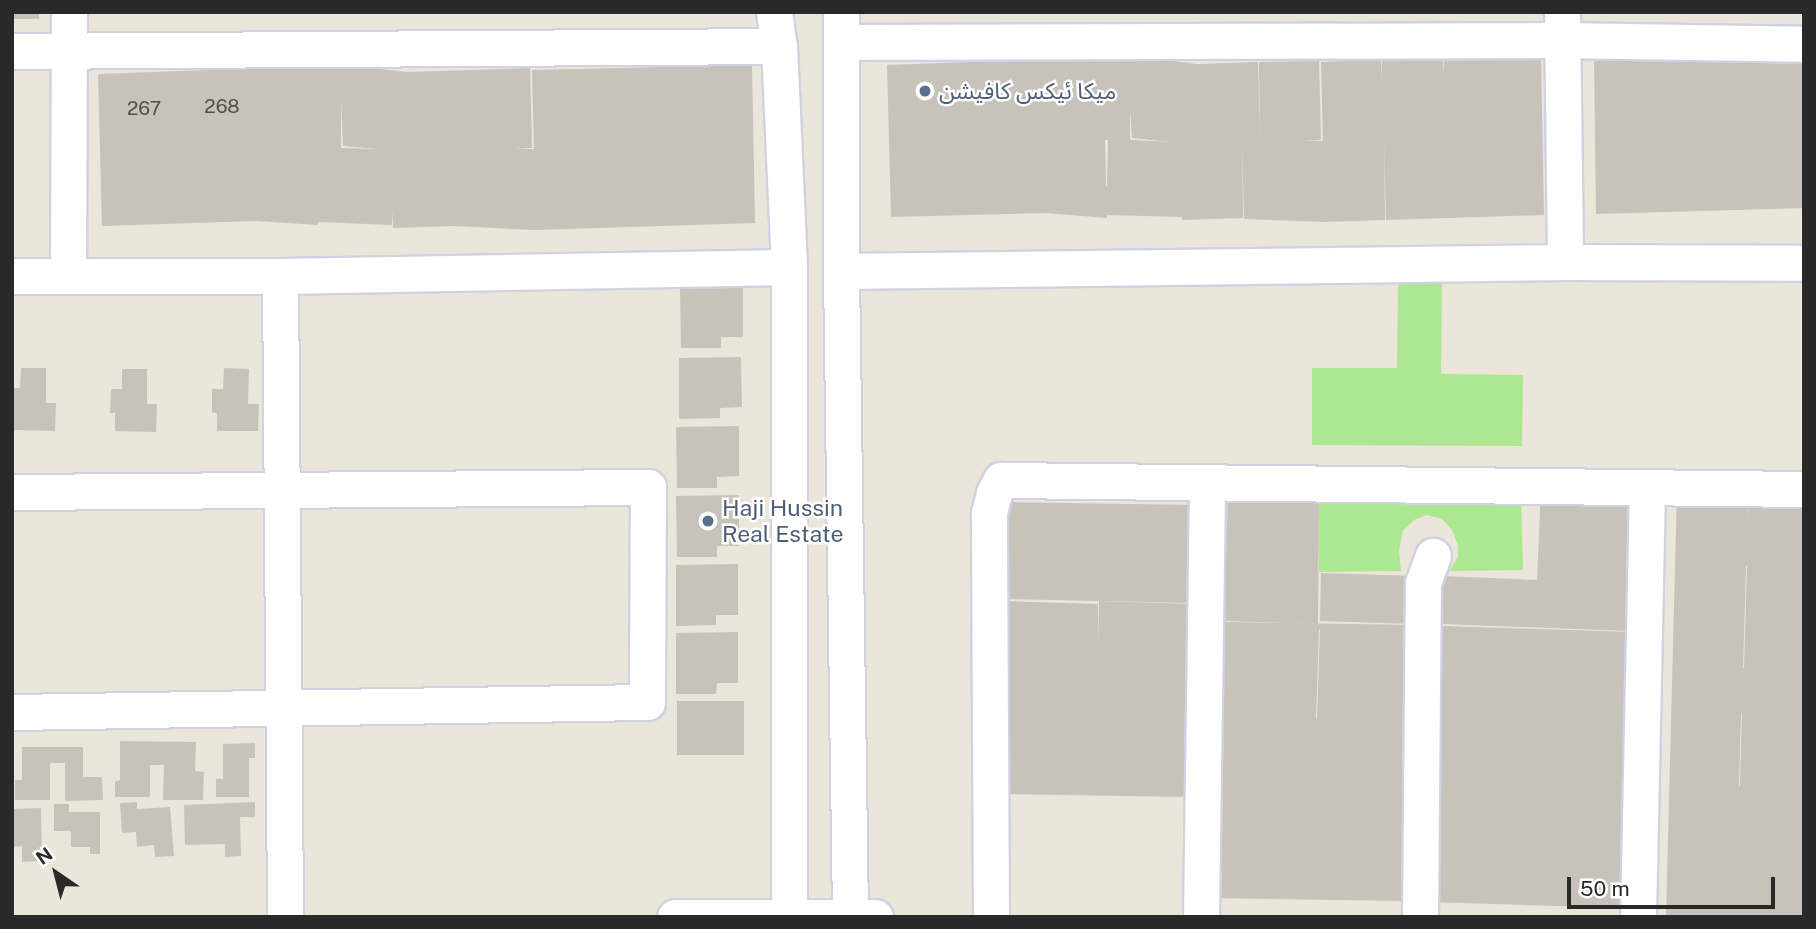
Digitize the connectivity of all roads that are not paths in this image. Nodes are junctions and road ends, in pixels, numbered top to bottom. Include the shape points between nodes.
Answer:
1 (69, 12) edge
2 (774, 12) edge
3 (1562, 26) edge
4 (842, 27) edge
5 (1804, 44) edge
6 (779, 46) junction
7 (12, 51) edge
8 (69, 51) junction
9 (1565, 262) junction
10 (1804, 263) edge
11 (789, 267) junction
12 (841, 271) junction
13 (12, 276) edge
14 (68, 276) junction
15 (280, 276) junction
16 (1207, 482) junction
17 (1647, 487) junction
18 (282, 489) junction
19 (1804, 489) edge
20 (12, 492) edge
21 (1433, 556) dead end
22 (284, 707) junction
23 (12, 712) edge
24 (789, 916) edge
25 (859, 916) edge
26 (285, 917) edge
27 (675, 917) edge
28 (991, 917) edge
29 (1201, 917) edge
30 (1419, 917) edge
31 (1638, 917) edge

1 - 8 street
2 - 6 street
3 - 4 street
3 - 5 street
3 - 9 street
4 - 12 street
6 - 8 street
6 - 11 street
7 - 8 street
8 - 14 street
9 - 10 street
9 - 12 street
11 - 15 street
11 - 24 street
12 - 25 street
13 - 14 street
14 - 15 street
15 - 18 street
16 - 17 street
16 - 28 street via 1001,480 994,493 989,513
16 - 29 street
17 - 19 street
17 - 31 street
18 - 20 street
18 - 22 street
18 - 22 street via 648,487 647,702
21 - 30 street via 1423,583
22 - 23 street
22 - 26 street
24 - 25 street
24 - 27 street

